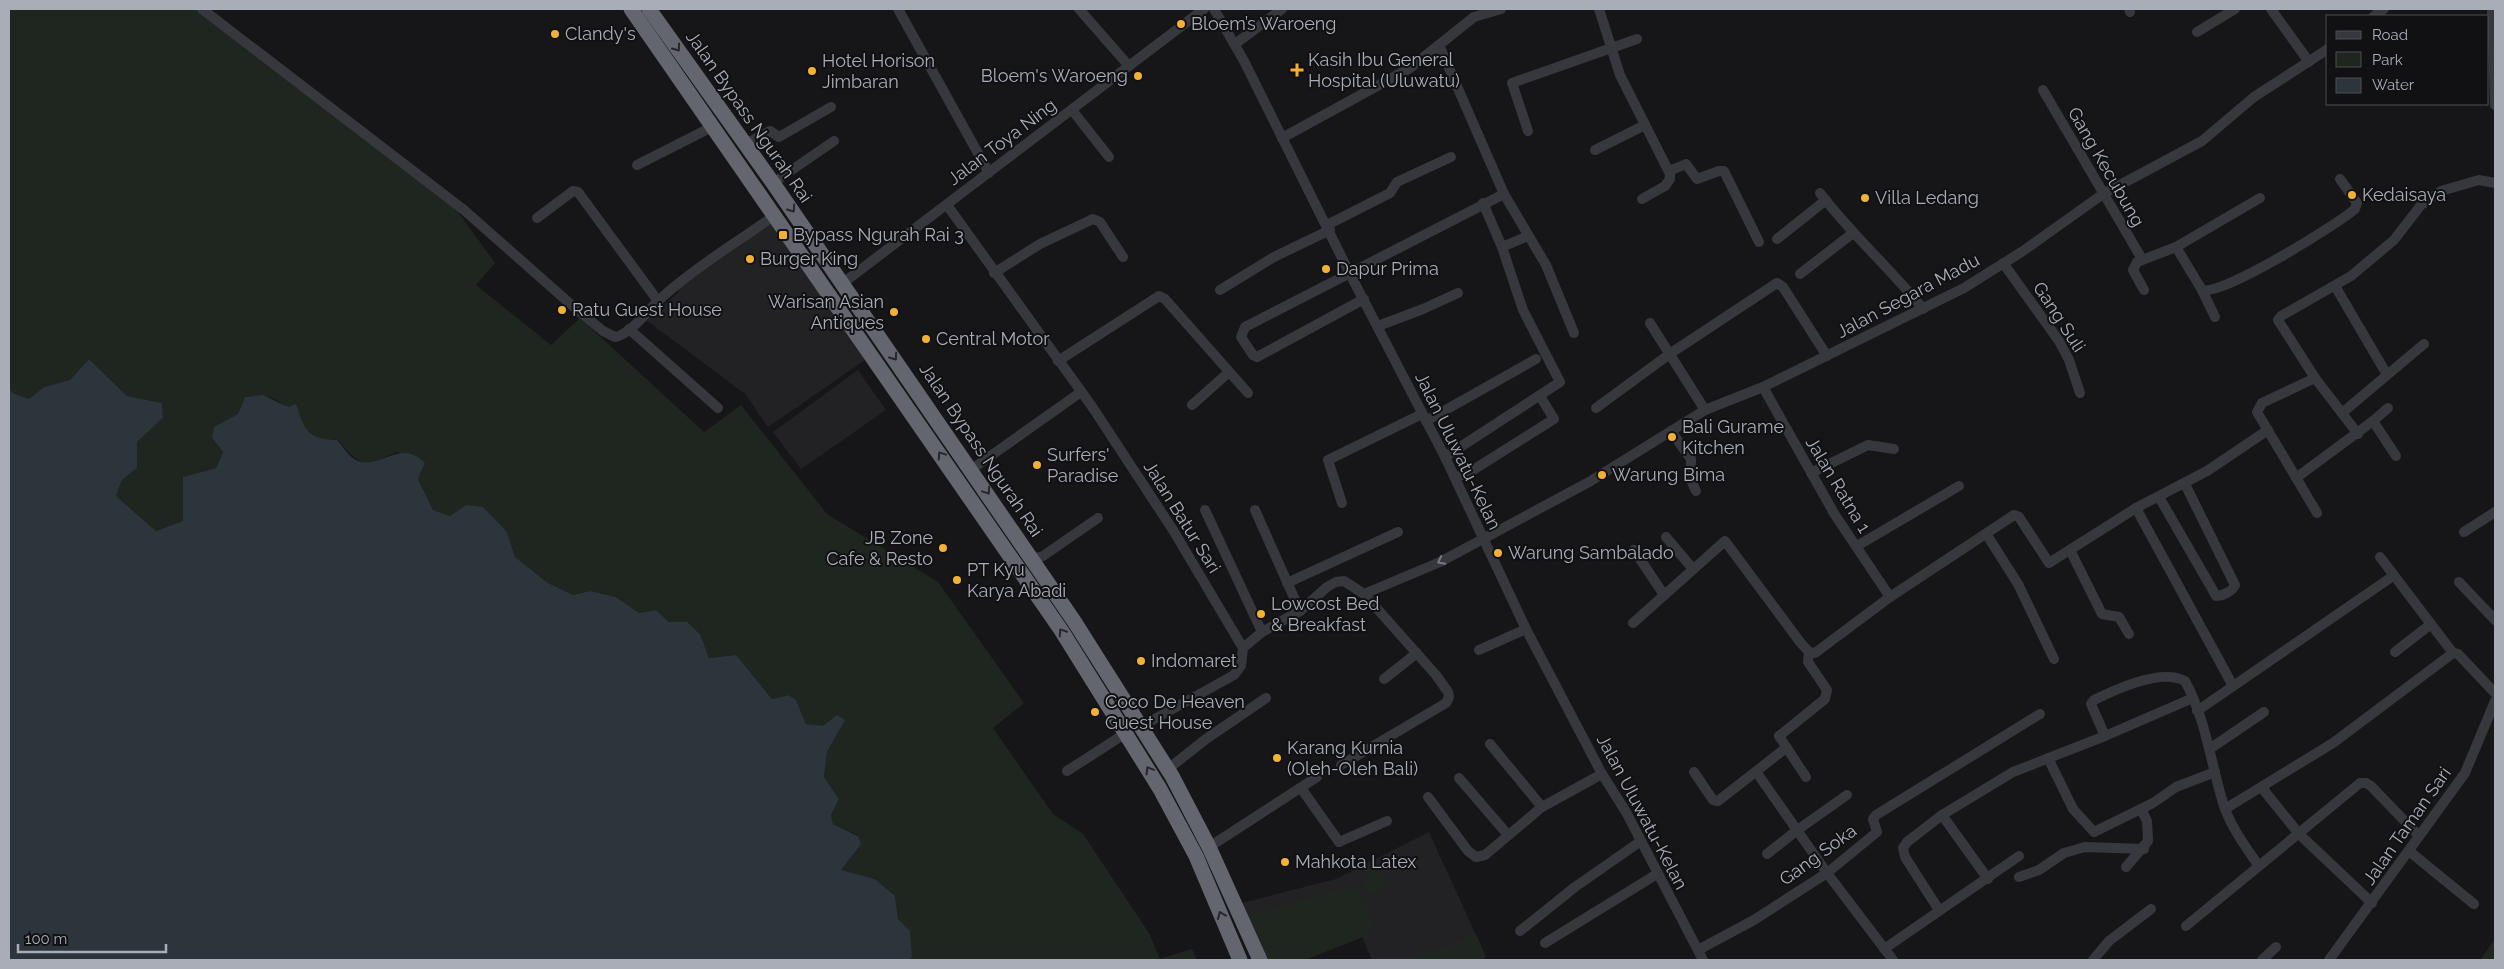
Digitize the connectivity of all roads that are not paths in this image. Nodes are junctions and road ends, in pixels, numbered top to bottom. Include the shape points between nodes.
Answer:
1 (202, 9) edge
2 (631, 9) edge
3 (649, 9) edge
4 (898, 9) edge
5 (1079, 9) edge
6 (1204, 9) edge
7 (1214, 9) edge
8 (1282, 9) edge
9 (1496, 9) edge
10 (1502, 9) edge
11 (1599, 9) edge
12 (2235, 9) edge
13 (2271, 9) edge
14 (2492, 9) edge
15 (2197, 32) dead end
16 (1637, 39) dead end
17 (1235, 44) junction
18 (1439, 45) junction
19 (1610, 48) junction
20 (2326, 50) edge
21 (2309, 62) junction
22 (1129, 66) junction
23 (2044, 90) dead end
24 (2495, 105) edge
25 (832, 107) dead end
26 (1072, 110) junction
27 (1645, 125) junction
28 (714, 126) junction
29 (1528, 131) dead end
30 (1282, 138) junction
31 (834, 141) dead end
32 (746, 144) junction
33 (1595, 150) dead end
34 (1109, 157) dead end
35 (1451, 157) dead end
36 (637, 165) dead end
37 (1669, 171) junction
38 (989, 173) junction
39 (2340, 179) dead end
40 (773, 183) junction
41 (2495, 183) edge
42 (1504, 194) junction
43 (2103, 194) junction
44 (2260, 198) dead end
45 (1642, 199) dead end
46 (1483, 203) junction
47 (947, 205) junction
48 (775, 216) junction
49 (537, 218) dead end
50 (1328, 228) junction
51 (1853, 233) junction
52 (1528, 236) junction
53 (1777, 240) dead end
54 (1759, 242) dead end
55 (2176, 246) junction
56 (1502, 247) junction
57 (1123, 257) dead end
58 (2142, 259) junction
59 (2003, 263) junction
60 (994, 273) junction
61 (1350, 274) junction
62 (1800, 274) dead end
63 (843, 283) junction
64 (2335, 286) junction
65 (1220, 290) dead end
66 (2144, 290) dead end
67 (2202, 290) junction
68 (829, 293) junction
69 (1458, 293) dead end
70 (1364, 299) junction
71 (658, 301) junction
72 (1923, 309) junction
73 (2216, 317) dead end
74 (1650, 323) dead end
75 (1378, 326) junction
76 (629, 329) junction
77 (1574, 333) dead end
78 (2424, 344) dead end
79 (1671, 353) junction
80 (1827, 356) junction
81 (1536, 358) dead end
82 (1058, 361) junction
83 (1229, 372) junction
84 (2386, 373) junction
85 (2315, 378) junction
86 (1763, 386) junction
87 (1081, 392) junction
88 (1248, 393) dead end
89 (2080, 393) dead end
90 (1540, 396) junction
91 (1192, 405) dead end
92 (718, 408) dead end
93 (1596, 408) dead end
94 (2388, 408) dead end
95 (1704, 410) junction
96 (2342, 413) junction
97 (1424, 418) junction
98 (2373, 422) junction
99 (2268, 430) junction
100 (1671, 431) junction
101 (2358, 434) junction
102 (1894, 449) dead end
103 (2396, 456) dead end
104 (1445, 457) junction
105 (972, 469) junction
106 (1811, 473) junction
107 (1455, 478) junction
108 (2296, 478) junction
109 (2185, 484) junction
110 (1958, 486) dead end
111 (1696, 491) dead end
112 (2159, 497) junction
113 (1342, 503) dead end
114 (2136, 508) junction
115 (1205, 510) dead end
116 (1255, 510) dead end
117 (2495, 512) edge
118 (2318, 513) dead end
119 (1098, 518) dead end
120 (1398, 532) dead end
121 (2464, 532) dead end
122 (1987, 535) junction
123 (1483, 537) junction
124 (1666, 537) dead end
125 (1857, 546) junction
126 (1634, 550) dead end
127 (2070, 550) junction
128 (2380, 557) dead end
129 (1032, 559) junction
130 (1693, 569) junction
131 (2393, 576) junction
132 (2459, 582) dead end
133 (1287, 583) junction
134 (1364, 594) junction
135 (1664, 595) junction
136 (1890, 597) junction
137 (1300, 611) junction
138 (2495, 620) edge
139 (1633, 623) dead end
140 (2431, 624) junction
141 (1526, 629) junction
142 (1262, 632) junction
143 (2129, 634) dead end
144 (1243, 648) junction
145 (1479, 650) dead end
146 (1809, 652) junction
147 (2395, 652) dead end
148 (1417, 653) junction
149 (2453, 653) junction
150 (2054, 659) dead end
151 (1384, 679) dead end
152 (2233, 686) junction
153 (2495, 693) edge
154 (1266, 698) dead end
155 (2193, 698) junction
156 (2495, 701) edge
157 (2197, 711) junction
158 (2264, 712) dead end
159 (2040, 714) dead end
160 (1142, 726) junction
161 (1126, 733) junction
162 (2105, 736) junction
163 (1490, 744) dead end
164 (1786, 748) junction
165 (2211, 748) junction
166 (2048, 758) junction
167 (1341, 765) dead end
168 (1168, 769) junction
169 (1067, 771) dead end
170 (1694, 772) dead end
171 (2215, 772) junction
172 (1757, 773) junction
173 (1602, 774) junction
174 (1317, 777) dead end
175 (1806, 777) dead end
176 (1459, 778) dead end
177 (1301, 788) junction
178 (2262, 788) junction
179 (1847, 796) dead end
180 (1428, 797) dead end
181 (1542, 807) junction
182 (2141, 809) junction
183 (2226, 809) junction
184 (1942, 815) junction
185 (1387, 822) dead end
186 (1796, 831) junction
187 (2299, 834) junction
188 (1508, 835) junction
189 (2419, 836) junction
190 (1641, 840) junction
191 (1209, 847) junction
192 (2144, 848) junction
193 (2409, 851) junction
194 (1767, 854) dead end
195 (2019, 856) dead end
196 (2258, 865) junction
197 (2126, 867) dead end
198 (1657, 874) junction
199 (1826, 874) junction
200 (2020, 877) dead end
201 (1988, 879) junction
202 (2372, 904) junction
203 (2474, 904) dead end
204 (2151, 909) dead end
205 (1939, 910) junction
206 (2186, 926) dead end
207 (1520, 931) dead end
208 (1544, 942) dead end
209 (2276, 947) dead end
210 (1884, 949) junction
211 (1698, 950) junction
212 (1240, 960) edge
213 (1260, 960) edge
214 (1703, 960) edge
215 (1893, 960) edge
216 (2092, 960) edge
217 (2262, 960) edge
218 (2329, 960) edge

1 - 76 street via 464,210 521,263 603,331 617,337
2 - 28 highway, Jalan Bypass Ngurah Rai
3 -> 32 highway, Jalan Bypass Ngurah Rai
4 - 38 street
5 - 22 street
6 - 22 street, Jalan Toya Ning
7 - 17 street, Jalan Uluwatu-Kelan
8 - 17 street
9 - 10 street
9 - 18 street via 1469,20
11 - 19 street
12 - 15 street
13 - 21 street
14 - 24 street
16 - 19 street
17 - 30 street, Jalan Uluwatu-Kelan
18 - 30 street via 1402,74
18 - 42 street
19 - 27 street
19 - 29 street via 1512,83
20 - 21 street, Jalan Segara Madu
21 - 43 street, Jalan Segara Madu via 2254,97 2202,141
22 - 26 street, Jalan Toya Ning
23 - 43 street, Gang Kecubung
25 - 32 street via 779,137 769,131
26 - 34 street
26 - 38 street, Jalan Toya Ning
27 - 33 street
27 - 37 street
28 - 36 street
28 - 48 highway, Jalan Bypass Ngurah Rai
30 - 50 street, Jalan Uluwatu-Kelan
31 - 40 street
32 - 40 highway, Jalan Bypass Ngurah Rai
35 - 50 street via 1397,182 1390,193
37 - 45 street via 1668,183
37 - 54 street via 1686,164 1697,179 1724,171
38 - 47 street, Jalan Toya Ning
39 - 67 street via 2357,203 2352,212 2280,257 2225,286 2209,292
40 -> 63 highway, Jalan Bypass Ngurah Rai
41 - 64 street via 2479,180 2441,191 2421,205 2394,240
42 - 46 street
42 - 52 street
43 - 58 street, Gang Kecubung
43 - 59 street, Jalan Segara Madu
44 - 55 street
46 - 56 street
46 - 61 street
47 - 60 street, Jalan Batur Sari
47 - 63 street, Jalan Toya Ning
48 - 68 highway, Jalan Bypass Ngurah Rai
48 - 71 street
49 - 71 street via 572,191 578,192
50 - 61 street, Jalan Uluwatu-Kelan
50 - 65 street
51 - 53 street via 1823,197
51 - 62 street
51 - 72 street via 1899,279
52 - 56 street
52 - 77 street via 1549,272
55 - 58 street
55 - 67 street
56 - 90 street via 1524,310 1560,382
57 - 60 street via 1100,222 1093,219 1040,244
58 - 66 street via 2133,270
59 - 72 street, Jalan Segara Madu
59 - 89 street, Gang Suli via 2059,341
60 - 82 street, Jalan Batur Sari
61 - 70 street, Jalan Uluwatu-Kelan
61 - 70 street via 1245,327 1241,336 1253,355 1258,357
63 - 68 highway
63 -> 105 highway, Jalan Bypass Ngurah Rai
64 - 84 street
64 - 85 street via 2278,320
67 - 73 street
161 -> 68 highway, Jalan Bypass Ngurah Rai via 1061,630
69 - 75 street
70 - 75 street, Jalan Uluwatu-Kelan
71 - 76 street
72 - 80 street, Jalan Segara Madu
74 - 79 street
75 - 97 street, Jalan Uluwatu-Kelan
76 - 92 street
78 - 84 street
79 - 80 street via 1779,283
79 - 93 street
79 - 95 street
80 - 86 street, Jalan Segara Madu
81 - 97 street
82 - 83 street via 1159,296
82 - 87 street, Jalan Batur Sari
83 - 88 street
83 - 91 street
84 - 96 street
85 - 96 street
85 - 99 street via 2258,407 2257,412
86 - 95 street, Jalan Segara Madu
86 - 106 street, Jalan Ratna 1
87 - 105 street
87 - 144 street, Jalan Batur Sari via 1173,530
90 - 104 street
90 - 107 street via 1554,420
94 - 98 street
95 - 100 street, Jalan Segara Madu
96 - 101 street
97 - 104 street, Jalan Uluwatu-Kelan
97 - 113 street via 1329,459
98 - 101 street
98 - 103 street
99 - 108 street
99 - 109 street
100 - 111 street via 1690,459 1690,480
100 - 123 street, Jalan Segara Madu via 1589,482
101 - 108 street
102 - 106 street via 1868,445
104 - 107 street, Jalan Uluwatu-Kelan
105 -> 129 highway, Jalan Bypass Ngurah Rai
106 - 125 street, Jalan Ratna 1
107 - 123 street, Jalan Uluwatu-Kelan
108 - 118 street
109 - 112 street
109 - 112 street via 2236,585 2234,589 2216,596
110 - 125 street
112 - 114 street
114 - 127 street
114 - 152 street
115 - 142 street
116 - 133 street
117 - 121 street
119 - 129 street via 1043,556
120 - 133 street
122 - 127 street via 2017,515 2049,563
122 - 136 street
122 - 150 street via 2018,584
123 -> 134 street via 1433,565
123 - 141 street, Jalan Uluwatu-Kelan
124 - 130 street
125 - 136 street, Jalan Ratna 1
126 - 135 street
127 - 143 street via 2102,614 2119,616
128 - 131 street
129 - 160 highway, Jalan Bypass Ngurah Rai
130 - 135 street
130 - 146 street via 1722,542 1727,542
131 - 140 street
131 - 152 street
132 - 138 street
133 - 137 street
134 - 137 street via 1347,582 1336,582
134 - 148 street
135 - 139 street
136 - 146 street via 1818,651
137 - 142 street
140 - 147 street
140 - 149 street
141 - 145 street
141 - 173 street, Jalan Uluwatu-Kelan
142 - 144 street
144 - 160 street via 1241,666 1234,675
146 - 164 street via 1808,662 1827,694 1825,699 1780,734
148 - 151 street
148 - 167 street via 1448,692 1448,700
149 - 153 street via 2458,654
149 - 178 street via 2333,742
152 - 157 street
154 - 168 street
155 - 157 street
155 - 162 street
155 - 162 street via 2185,681 2164,677 2145,680 2096,699 2091,704
156 - 189 street, Jalan Taman Sari via 2469,766
157 - 165 street
158 - 165 street
159 - 199 street, Gang Soka via 1876,816 1873,819 1877,832
160 - 168 highway, Jalan Bypass Ngurah Rai
161 - 169 street
212 -> 161 highway, Jalan Bypass Ngurah Rai via 1196,856
162 - 166 street
163 - 181 street
164 - 172 street
164 - 175 street
165 - 171 street
166 - 182 street via 2073,809 2092,831
166 - 184 street via 2000,778
168 - 191 highway, Jalan Bypass Ngurah Rai
170 - 172 street via 1715,801
171 - 182 street via 2176,787
171 - 183 street
172 - 186 street
173 - 181 street
173 - 190 street, Jalan Uluwatu-Kelan
174 - 177 street
176 - 188 street
177 - 185 street via 1339,842
177 - 191 street
178 - 183 street
178 - 187 street
179 - 186 street
180 - 188 street via 1474,857 1485,855
181 - 188 street
182 - 192 street via 2149,834
183 - 196 street via 2239,837
184 - 201 street
184 - 205 street via 1903,848 1905,858
186 - 194 street
186 - 199 street
187 - 189 street via 2358,784 2364,783 2371,786
187 - 196 street
187 - 202 street
189 - 193 street, Jalan Taman Sari
190 - 198 street, Jalan Uluwatu-Kelan
190 - 207 street
191 - 213 highway, Jalan Bypass Ngurah Rai
192 - 197 street
192 - 200 street via 2085,847 2064,853 2039,870
193 - 202 street, Jalan Taman Sari
193 - 203 street
195 - 201 street
196 - 206 street
198 - 208 street
198 - 211 street, Jalan Uluwatu-Kelan
199 - 210 street
199 - 211 street, Gang Soka via 1754,920
201 - 205 street
202 - 218 street, Jalan Taman Sari
204 - 216 street via 2109,941
205 - 210 street
209 - 217 street
210 - 215 street
211 - 214 street, Jalan Uluwatu-Kelan

